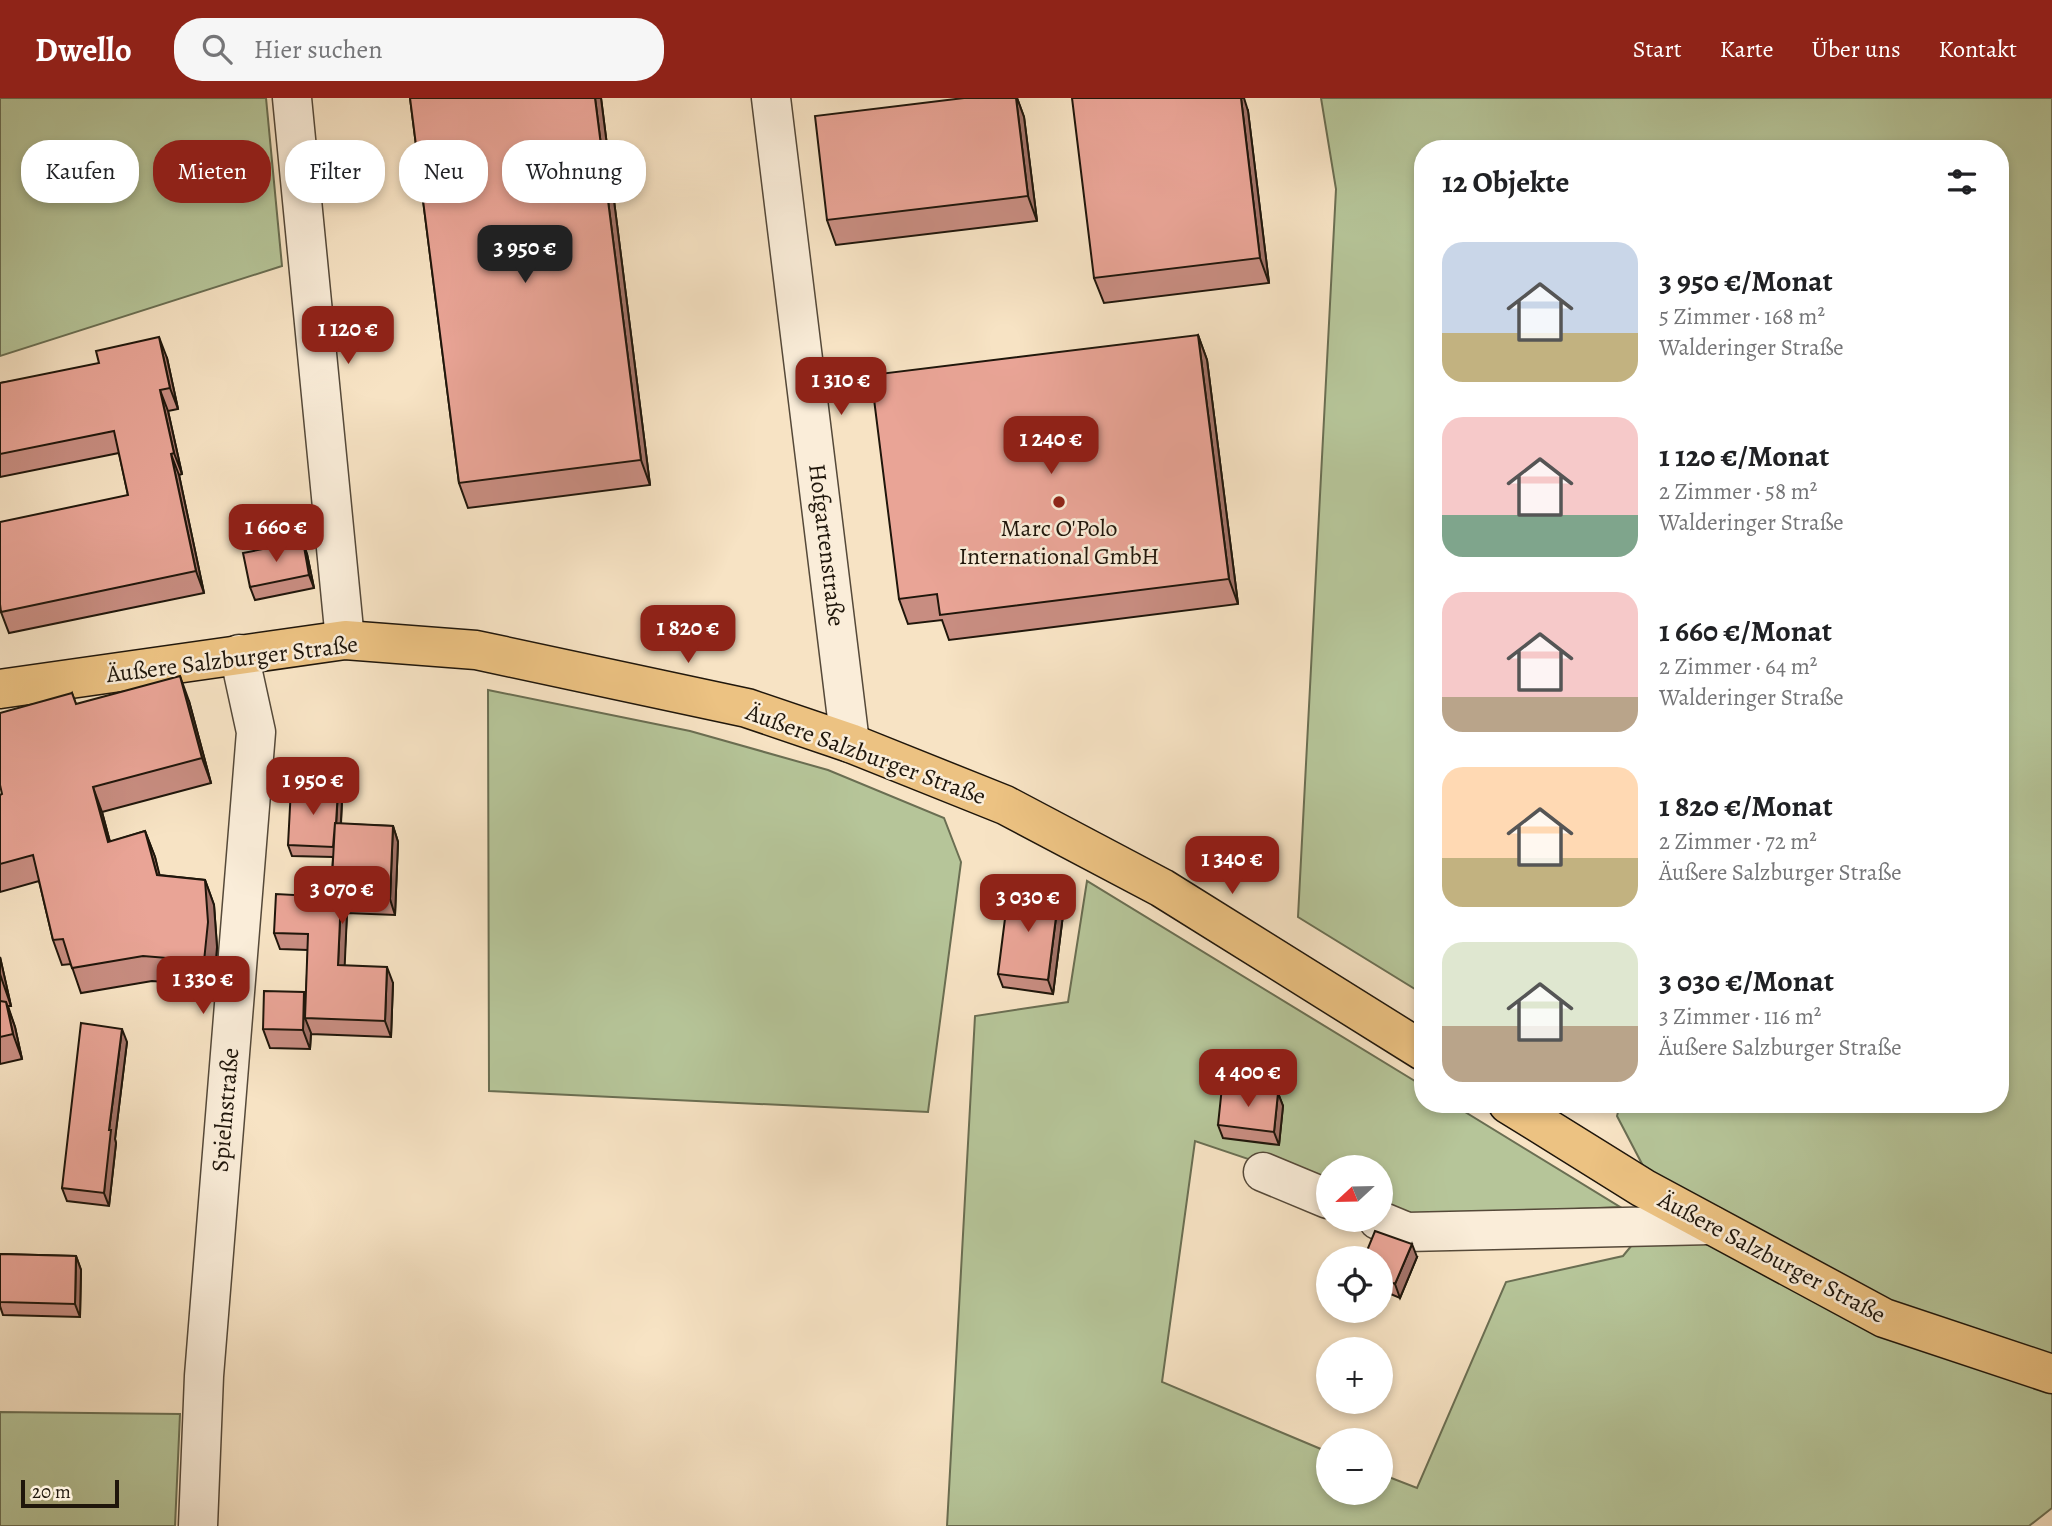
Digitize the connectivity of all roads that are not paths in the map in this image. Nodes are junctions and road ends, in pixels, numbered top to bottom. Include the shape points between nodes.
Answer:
1 (292, 98) edge
2 (771, 98) edge
3 (345, 640) junction
4 (239, 654) junction
5 (0, 689) edge
6 (850, 743) junction
7 (1414, 1045) edge
8 (1522, 1113) edge
9 (1263, 1172) dead end
10 (1316, 1194) edge
11 (1711, 1225) junction
12 (1393, 1226) edge
13 (2052, 1374) edge
14 (198, 1526) edge

1 - 3 street
2 - 6 street, Hofgartenstraße
3 - 4 main road, Äußere Salzburger Straße
3 - 6 main road, Äußere Salzburger Straße via 476,650 747,708
4 - 5 main road, Äußere Salzburger Straße
4 - 14 street, Spielnstraße via 256,732 204,1376
6 - 7 main road, Äußere Salzburger Straße via 1005,805 1162,888
8 - 11 main road, Äußere Salzburger Straße
9 - 10 street
11 - 12 street via 1407,1232
11 - 13 main road, Äußere Salzburger Straße via 1884,1318

